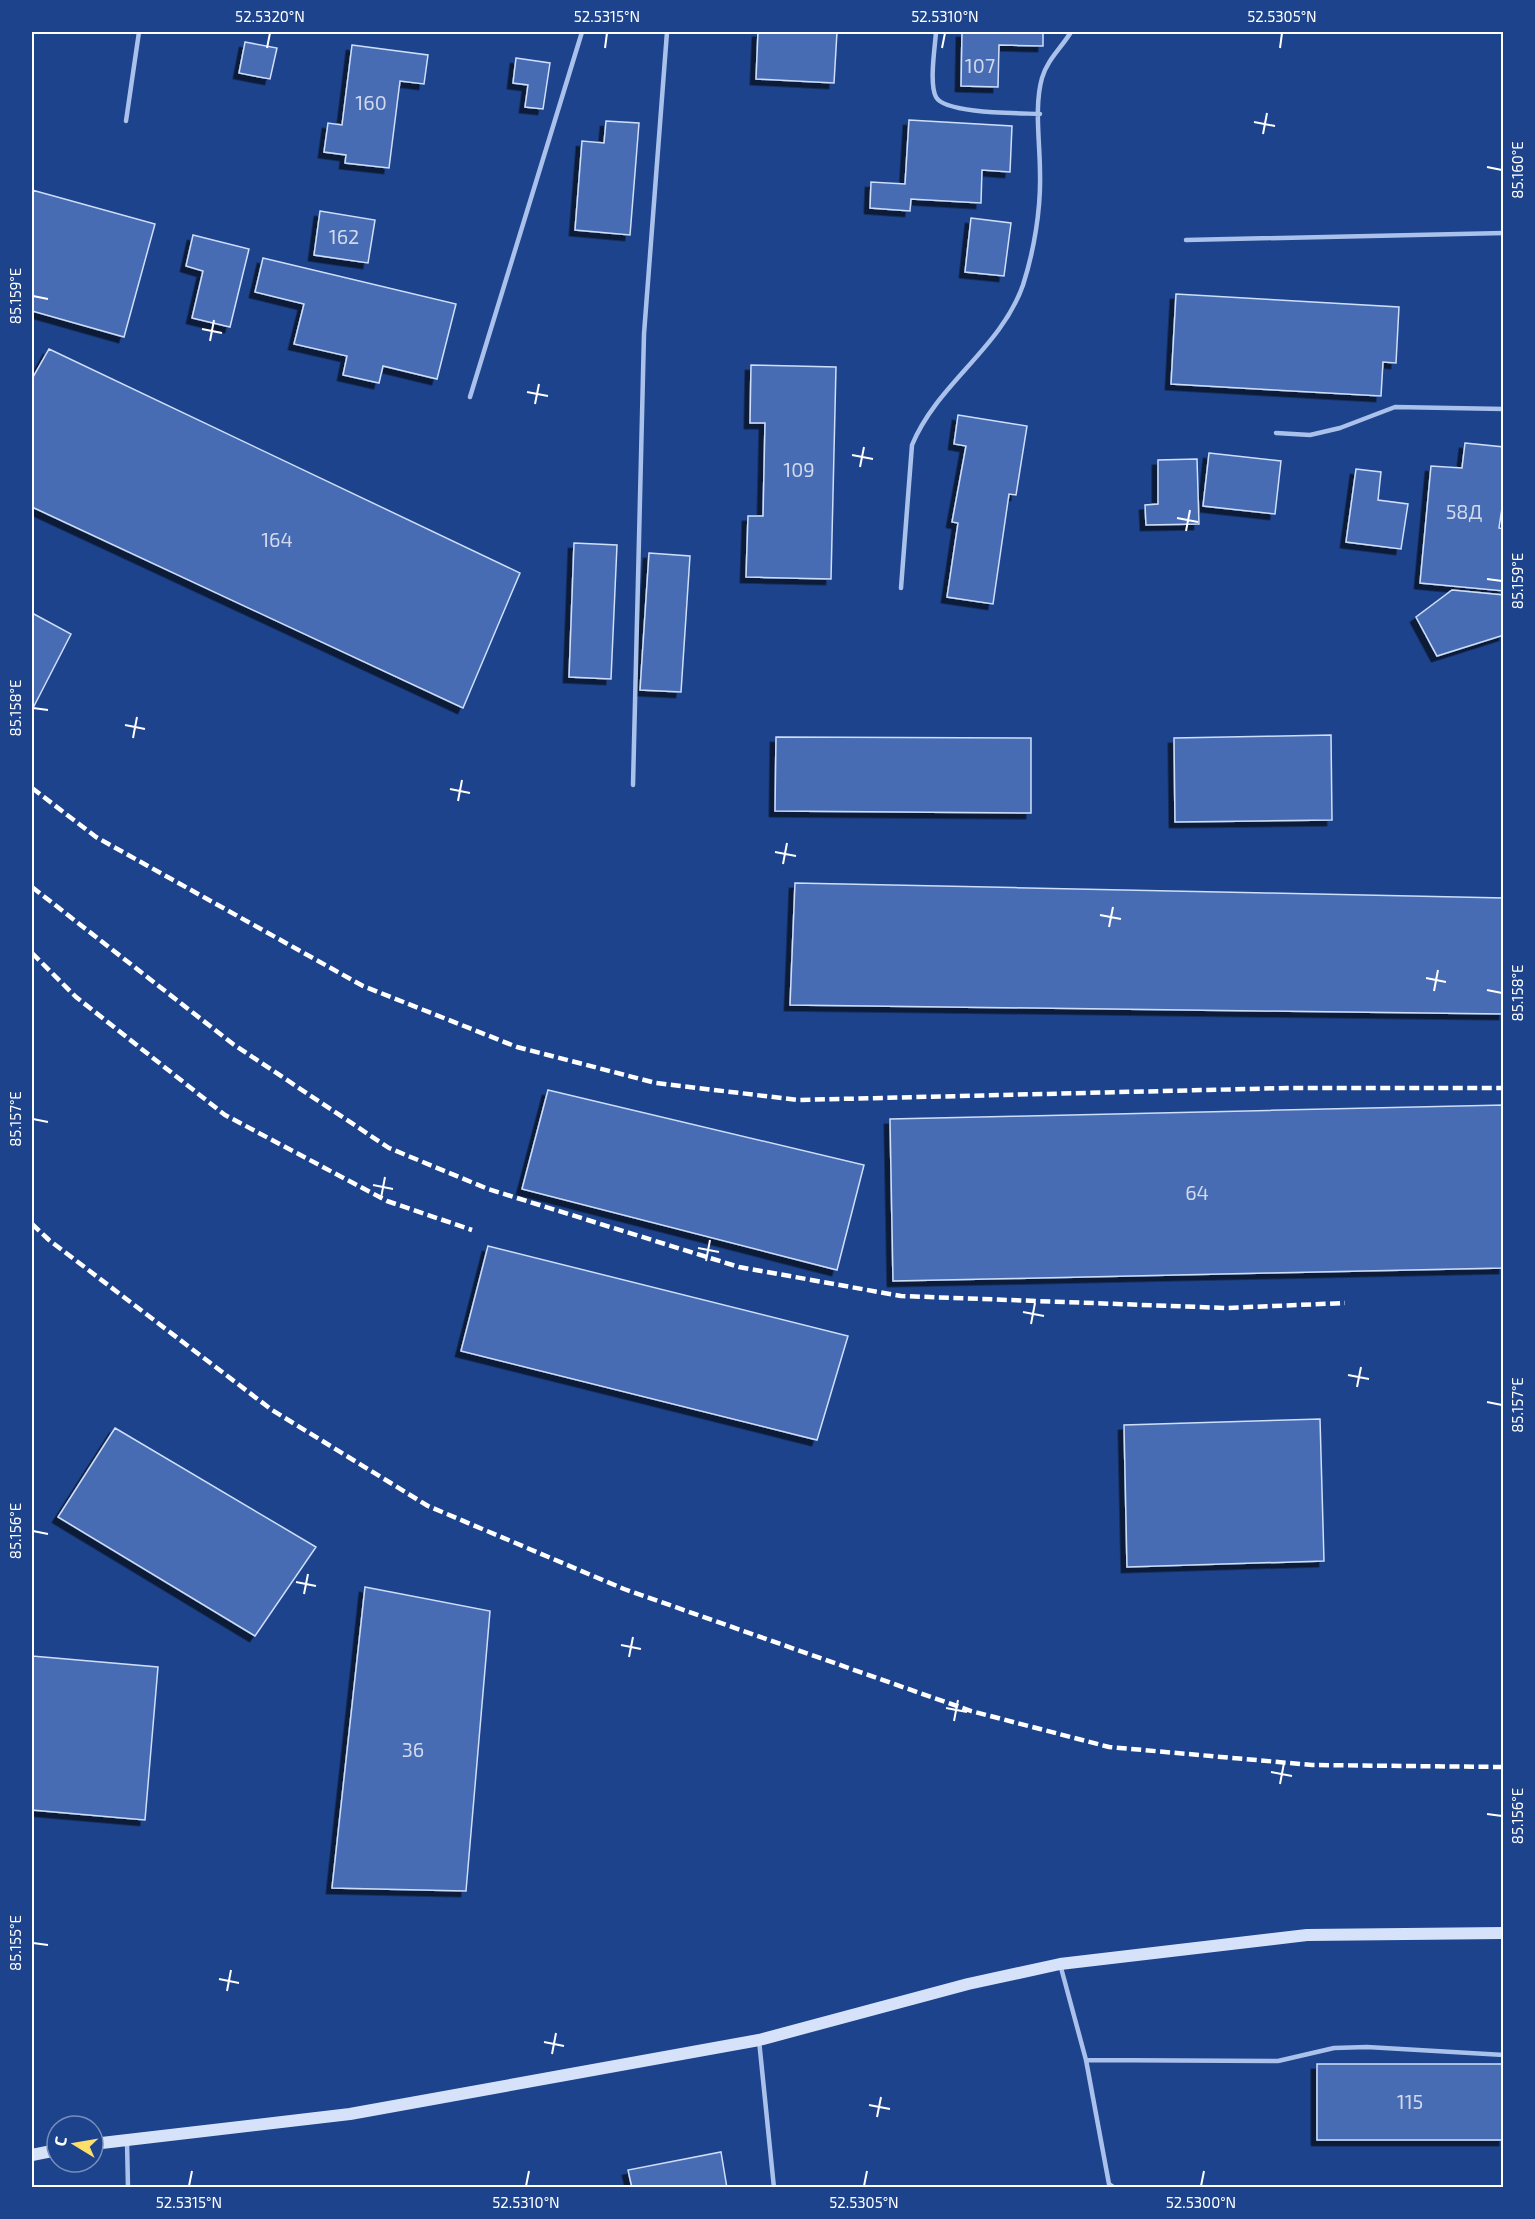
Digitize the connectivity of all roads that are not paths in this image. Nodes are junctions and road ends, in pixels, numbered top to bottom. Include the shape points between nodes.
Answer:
1 (139, 32) edge
2 (582, 32) edge
3 (667, 32) edge
4 (936, 32) edge
5 (1071, 32) edge
6 (1040, 114) junction
7 (126, 121) dead end
8 (1503, 233) edge
9 (1186, 240) dead end
10 (470, 397) dead end
11 (1503, 409) edge
12 (1276, 433) dead end
13 (901, 588) dead end
14 (633, 785) dead end
15 (1503, 1933) edge
16 (1060, 1964) junction
17 (759, 2040) junction
18 (1503, 2055) edge
19 (1086, 2060) junction
20 (127, 2138) junction
21 (105, 2142) edge
22 (128, 2187) edge
23 (774, 2187) edge
24 (1115, 2187) edge

1 - 7 lane
2 - 10 lane
3 - 14 lane via 644,334
4 - 6 lane via 936,99 957,109
5 - 6 lane via 1042,78
6 - 13 lane via 1041,177 1023,285 1000,330 918,429 912,445
8 - 9 lane
11 - 12 lane via 1395,407 1310,435
15 - 16 main road via 1307,1935
16 - 17 main road via 968,1984
16 - 19 lane
17 - 20 main road via 350,2114
17 - 23 lane
18 - 19 lane via 1367,2047 1334,2048 1278,2061
19 - 24 lane via 1109,2184
20 - 21 main road
20 - 22 lane

